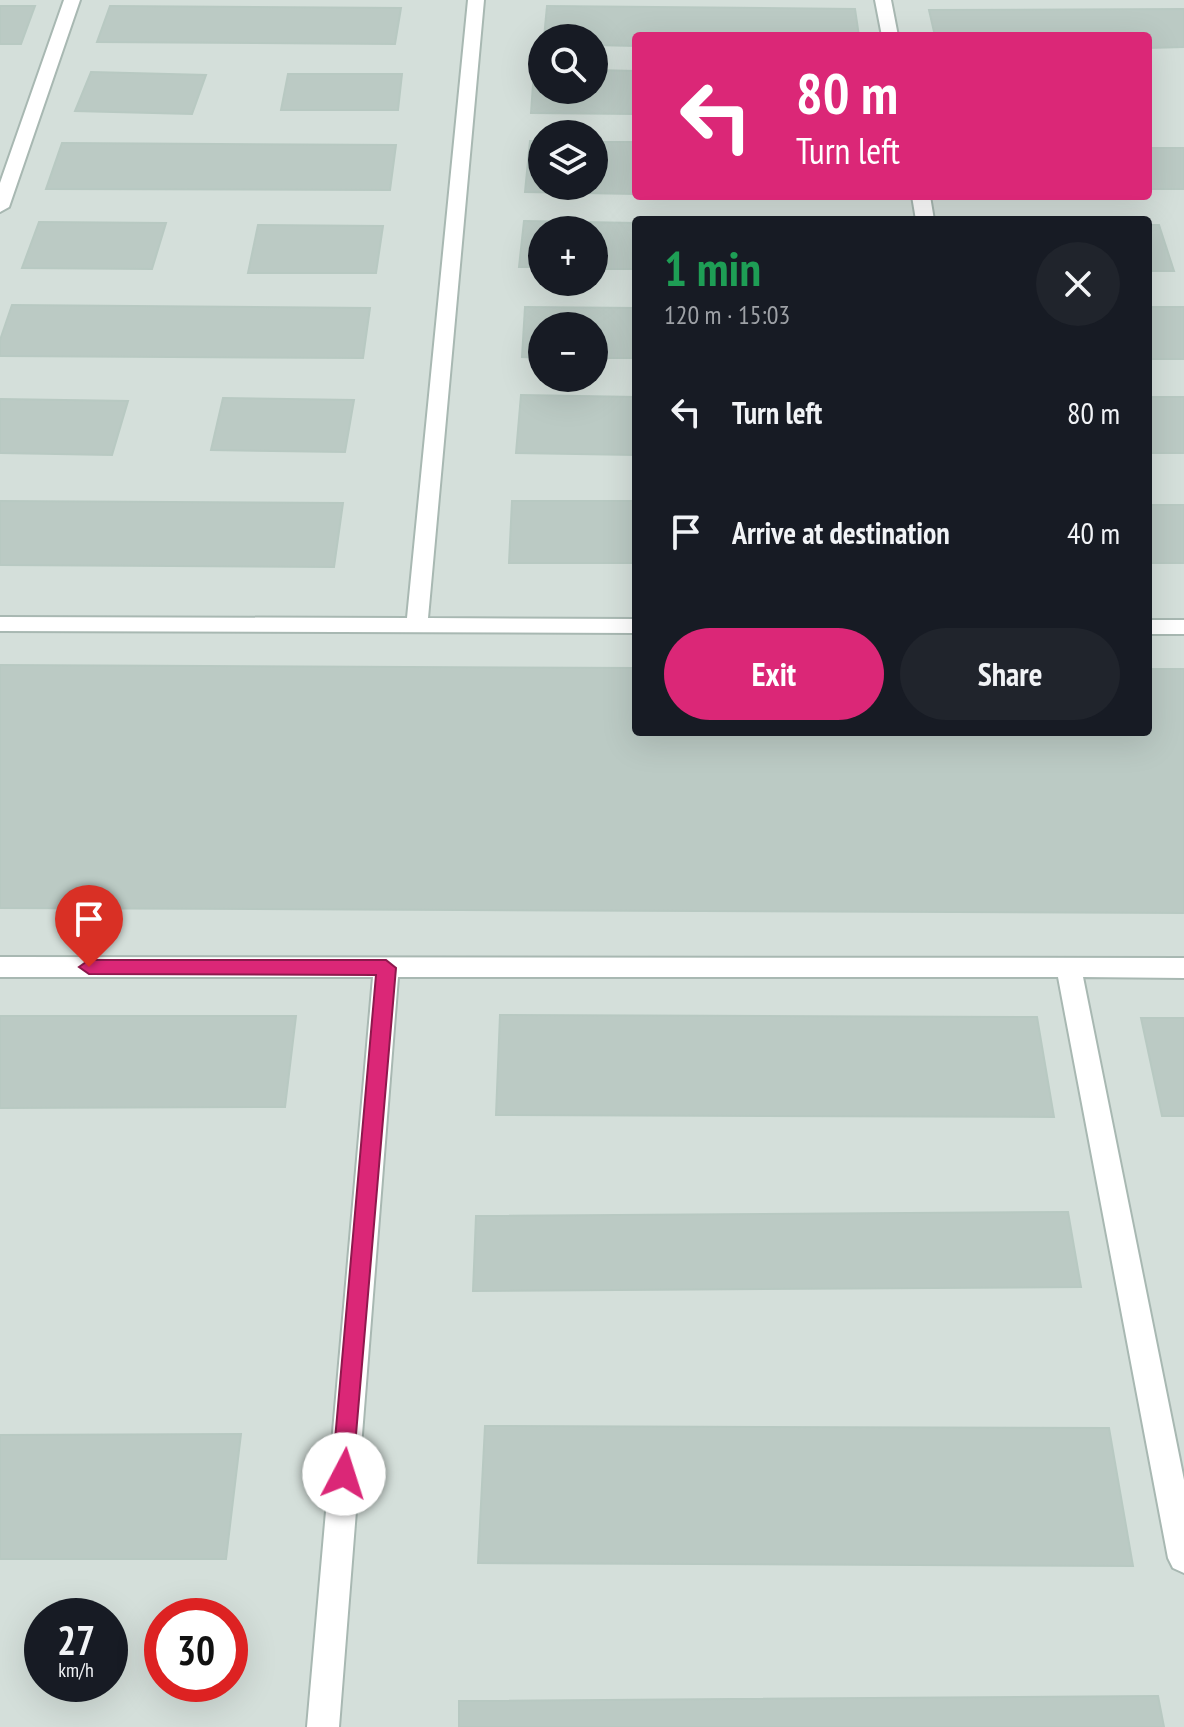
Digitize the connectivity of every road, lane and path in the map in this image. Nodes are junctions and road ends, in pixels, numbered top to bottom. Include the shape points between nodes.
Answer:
1 (72, 0) edge
2 (476, 0) edge
3 (883, 0) edge
4 (889, 32) edge
5 (0, 207) edge
6 (0, 624) edge
7 (417, 625) junction
8 (632, 626) edge
9 (1152, 627) edge
10 (1184, 627) edge
11 (0, 967) edge
12 (386, 968) junction
13 (1069, 968) junction
14 (1184, 968) edge
15 (1184, 1558) edge
16 (323, 1727) edge

1 - 5 street
2 - 7 street
3 - 4 street
6 - 7 street
7 - 8 street
9 - 10 street
11 - 12 street
12 - 13 street
12 - 16 street
13 - 14 street
13 - 15 street

